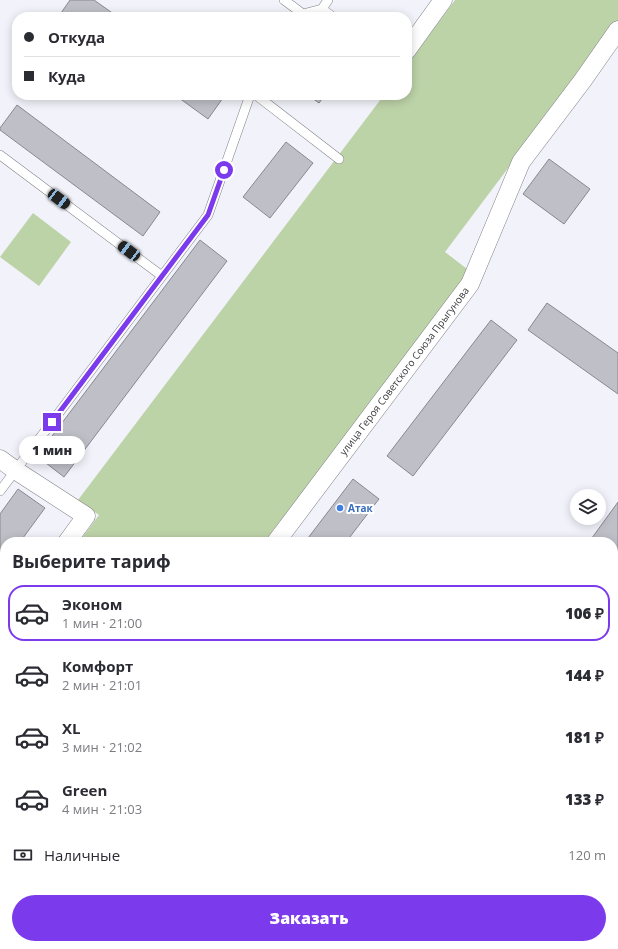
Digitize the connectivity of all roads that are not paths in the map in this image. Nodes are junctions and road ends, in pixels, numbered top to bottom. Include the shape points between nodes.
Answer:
1 (284, 0) edge
2 (328, 0) edge
3 (443, 0) edge
4 (322, 9) junction
5 (298, 12) edge
6 (312, 12) edge
7 (326, 12) edge
8 (618, 30) edge
9 (412, 43) edge
10 (248, 100) edge
11 (262, 100) edge
12 (0, 155) edge
13 (339, 159) dead end
14 (162, 276) junction
15 (0, 459) edge
16 (15, 470) junction
17 (0, 491) edge
18 (71, 537) edge
19 (280, 537) edge

1 - 5 lane
2 - 4 lane
3 - 9 street
4 - 6 lane
4 - 7 lane
8 - 19 street, улица Героя Советского Союза Прыгунова via 521,162 470,284
10 - 14 lane via 208,215
11 - 13 lane
12 - 14 lane
14 - 16 lane
15 - 16 street
16 - 17 lane
16 - 18 street via 86,516

